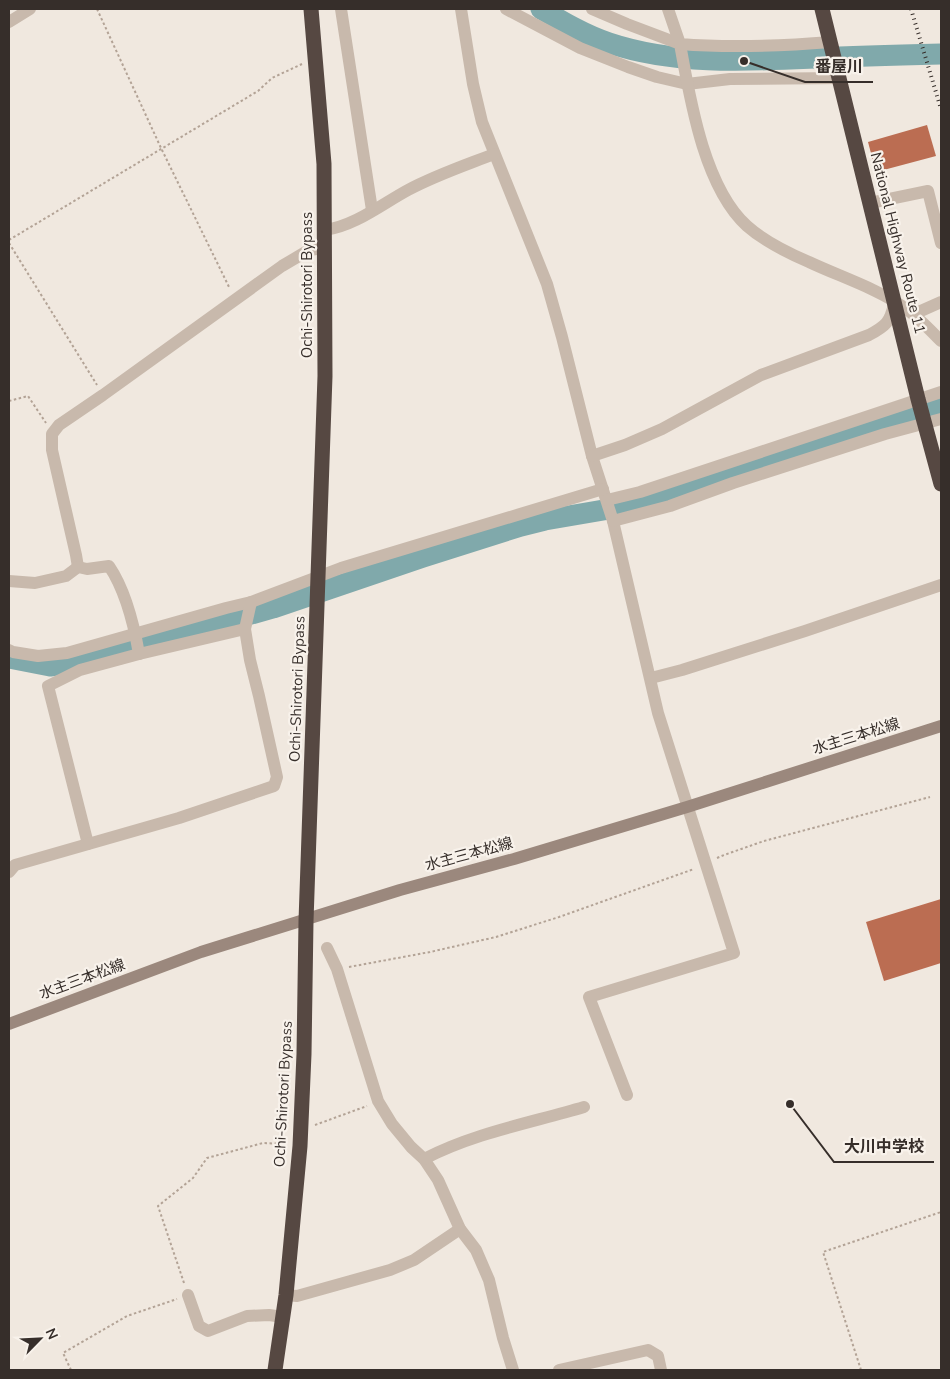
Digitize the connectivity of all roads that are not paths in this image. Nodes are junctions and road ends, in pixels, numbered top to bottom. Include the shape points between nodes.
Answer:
1 (30, 9) edge
2 (311, 9) edge
3 (341, 9) edge
4 (461, 9) edge
5 (506, 9) edge
6 (592, 9) edge
7 (668, 9) edge
8 (822, 9) edge
9 (9, 22) edge
10 (681, 46) junction
11 (832, 46) junction
12 (839, 74) junction
13 (687, 81) junction
14 (494, 154) junction
15 (870, 203) junction
16 (372, 210) junction
17 (325, 230) junction
18 (941, 243) edge
19 (325, 248) junction
20 (895, 302) junction
21 (941, 302) edge
22 (914, 314) junction
23 (941, 341) edge
24 (941, 392) edge
25 (919, 401) junction
26 (941, 419) edge
27 (924, 421) junction
28 (592, 456) junction
29 (941, 484) edge
30 (606, 497) junction
31 (612, 520) junction
32 (78, 567) junction
33 (319, 580) junction
34 (9, 581) edge
35 (941, 585) edge
36 (250, 605) junction
37 (245, 627) junction
38 (136, 636) junction
39 (9, 650) edge
40 (139, 652) junction
41 (651, 678) junction
42 (941, 726) edge
43 (687, 807) junction
44 (88, 844) junction
45 (9, 872) edge
46 (306, 920) junction
47 (328, 948) dead end
48 (9, 1024) edge
49 (627, 1095) dead end
50 (584, 1108) dead end
51 (424, 1159) junction
52 (460, 1229) junction
53 (188, 1295) road end
54 (286, 1295) junction
55 (283, 1317) junction
56 (274, 1370) edge
57 (513, 1370) edge
58 (559, 1370) edge
59 (661, 1370) edge

1 - 9 street
2 - 17 highway, Ochi-Shirotori Bypass via 324,164
3 - 16 street
4 - 14 street via 473,84
5 - 13 street via 580,48 657,77
6 - 10 street
7 - 10 street
8 - 11 highway, National Highway Route 11
10 - 11 street
10 - 13 street
11 - 12 highway, National Highway Route 11
12 - 13 street
12 - 15 highway, National Highway Route 11
13 - 20 street via 705,153 726,198 746,225 768,242
14 - 16 street via 418,185
14 - 28 street via 547,284
15 - 18 street via 928,191
15 - 20 highway, National Highway Route 11
16 - 17 street via 343,226
17 - 19 highway, Ochi-Shirotori Bypass
19 - 32 street via 310,250 282,266 59,425 52,434 52,450
19 - 33 highway, Ochi-Shirotori Bypass
20 - 22 street
20 - 25 highway, National Highway Route 11
20 - 28 street via 890,319 869,335 761,375 662,429
21 - 22 street
22 - 23 street
24 - 25 street
25 - 27 highway, National Highway Route 11
25 - 30 street via 640,492
26 - 27 street
27 - 29 highway, National Highway Route 11
27 - 31 street via 670,506
28 - 30 street
30 - 31 street
30 - 33 street via 340,568
31 - 41 street
32 - 34 street via 66,576 35,583
32 - 38 street via 109,566 118,579
33 - 36 street
33 - 46 highway, Ochi-Shirotori Bypass
35 - 41 street
36 - 37 street
36 - 38 street via 226,608
37 - 40 street
37 - 44 street via 277,777 274,786
38 - 39 street via 67,653 38,656
38 - 40 street
40 - 44 street via 80,670 48,686
41 - 43 street via 658,713
42 - 43 main road, 水主三本松線
43 - 46 main road, 水主三本松線
43 - 49 street via 734,953 589,997
44 - 45 street via 15,865
46 - 48 main road, 水主三本松線 via 201,952
46 - 54 highway, Ochi-Shirotori Bypass via 300,1146
47 - 51 street via 378,1101 392,1124
50 - 51 street via 475,1137
51 - 52 street via 438,1180
52 - 54 street via 414,1260 390,1270 297,1296
52 - 57 street via 476,1250 489,1280
53 - 55 street via 199,1326 208,1331 247,1316
54 - 55 highway, Ochi-Shirotori Bypass
55 - 56 highway, Ochi-Shirotori Bypass
58 - 59 street via 648,1350 658,1356

